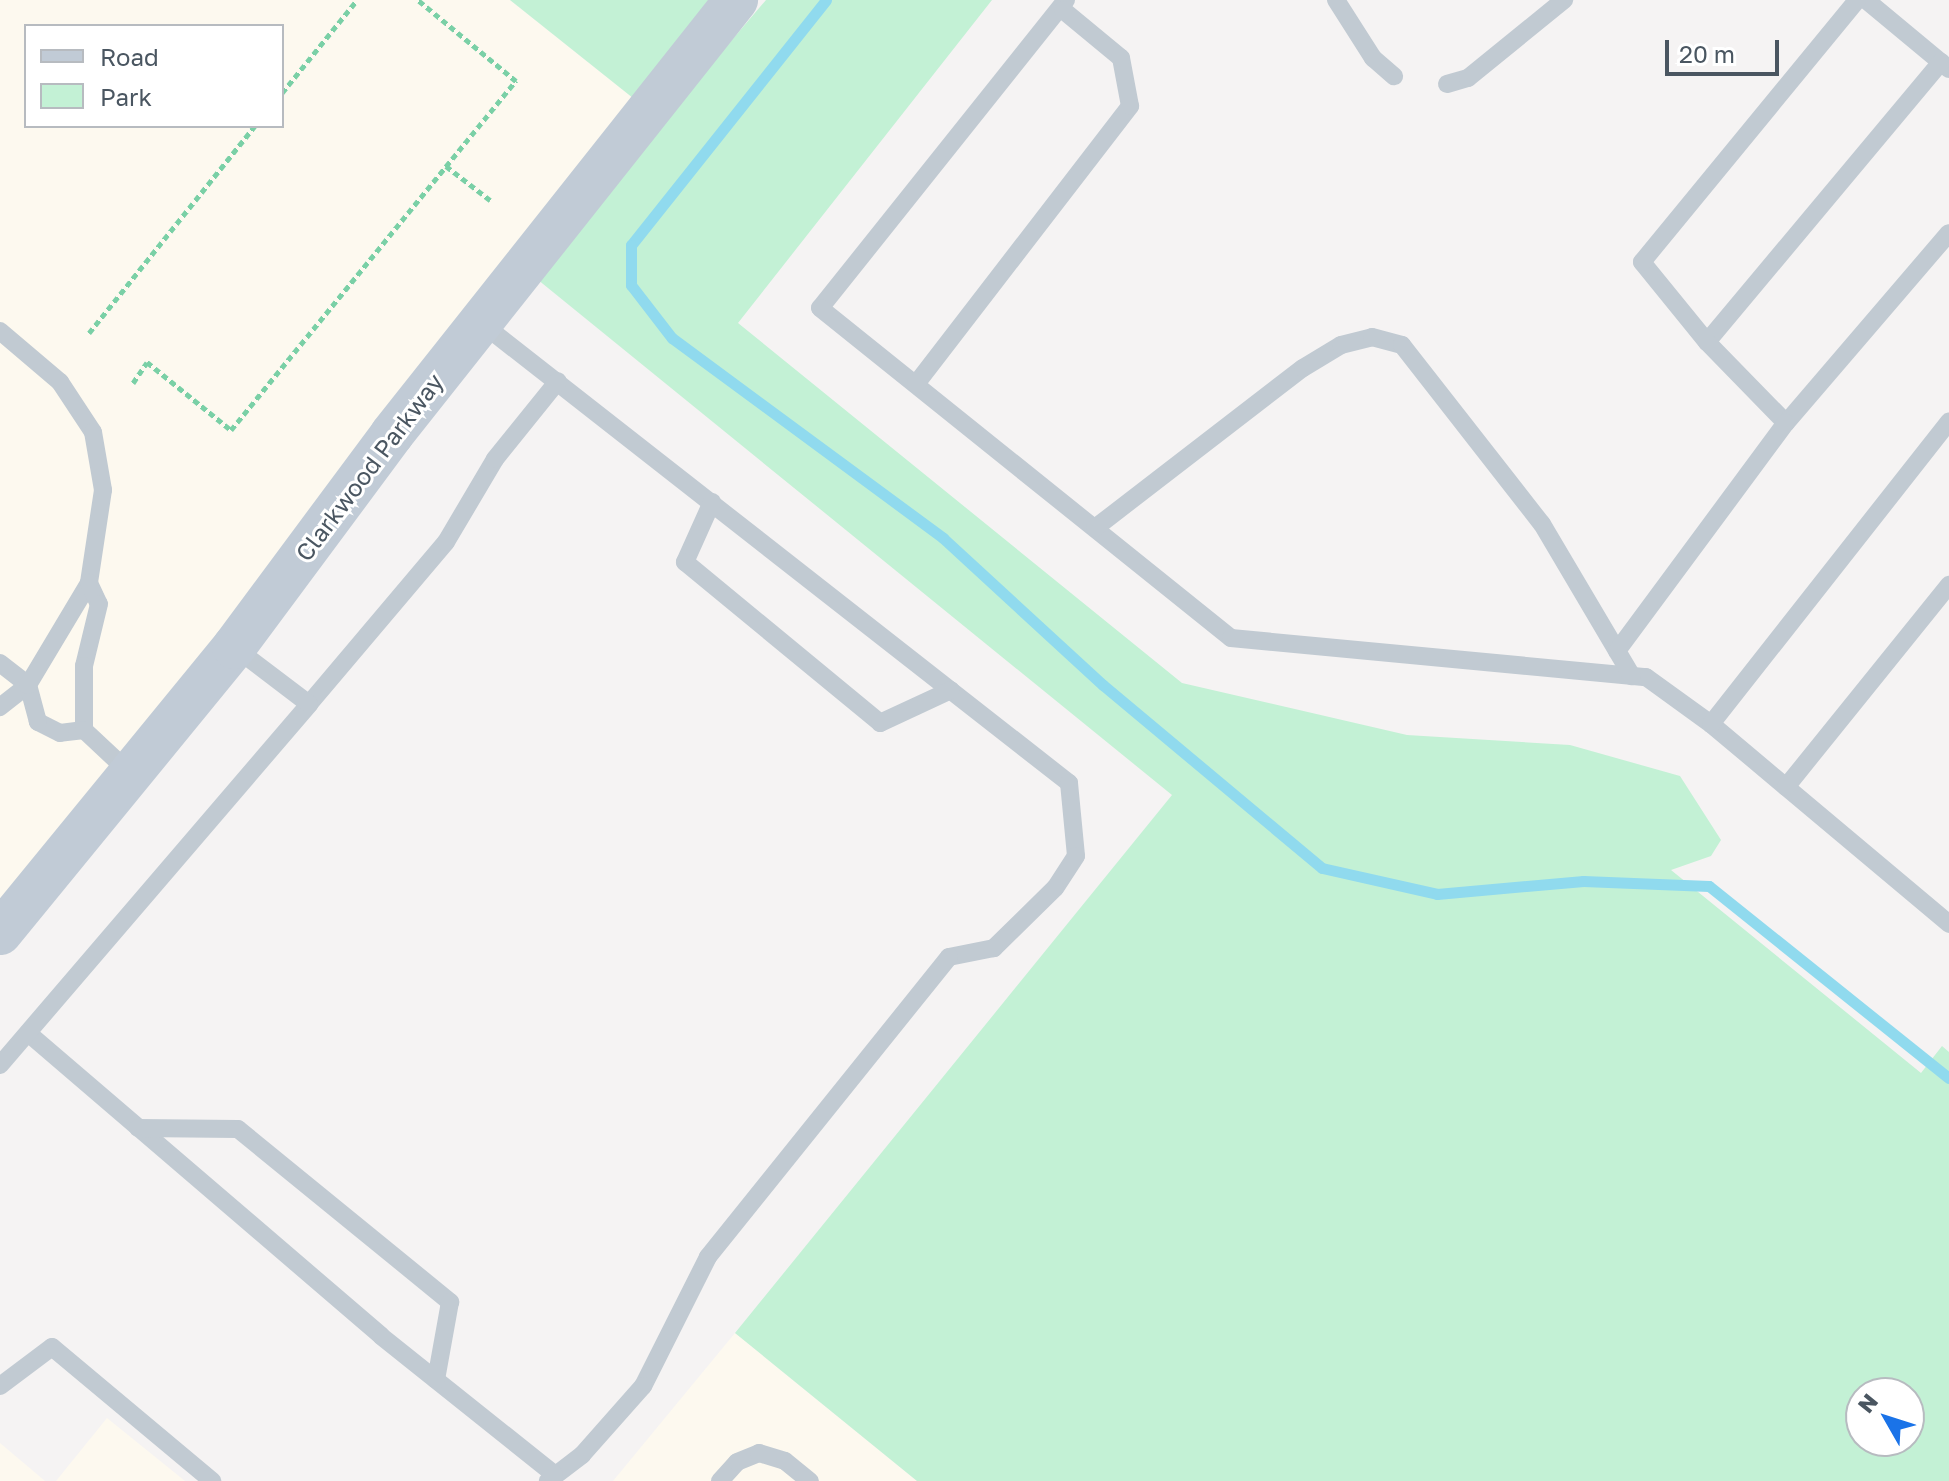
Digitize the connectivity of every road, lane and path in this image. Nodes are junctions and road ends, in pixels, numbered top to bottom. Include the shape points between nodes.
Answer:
1 (357, 0) edge
2 (418, 0) edge
3 (736, 0) edge
4 (1336, 0) edge
5 (1564, 0) edge
6 (1857, 0) edge
7 (1866, 0) edge
8 (1064, 5) edge
9 (1945, 66) edge
10 (1394, 76) dead end
11 (1447, 84) dead end
12 (284, 91) edge
13 (253, 128) edge
14 (446, 166) junction
15 (490, 200) dead end
16 (1949, 233) edge
17 (480, 322) junction
18 (0, 331) edge
19 (89, 333) dead end
20 (1707, 342) junction
21 (558, 381) junction
22 (133, 383) dead end
23 (916, 384) junction
24 (1949, 422) edge
25 (1786, 423) junction
26 (712, 502) junction
27 (1095, 528) junction
28 (89, 583) junction
29 (1949, 585) edge
30 (234, 647) junction
31 (1617, 651) junction
32 (0, 663) edge
33 (1632, 676) junction
34 (28, 685) junction
35 (951, 690) junction
36 (309, 704) junction
37 (0, 707) edge
38 (1711, 724) junction
39 (84, 730) junction
40 (130, 773) junction
41 (1786, 787) junction
42 (1949, 924) edge
43 (0, 933) edge
44 (28, 1033) junction
45 (0, 1065) edge
46 (138, 1128) junction
47 (436, 1380) junction
48 (0, 1386) edge
49 (551, 1478) edge
50 (212, 1481) edge
51 (720, 1481) edge
52 (810, 1481) edge

1 - 12 path
2 - 14 path via 516,81
3 - 17 street, Clarkwood Parkway
4 - 10 lane via 1373,58
5 - 11 lane via 1468,78
6 - 20 lane via 1642,262
7 - 9 lane
8 - 23 lane via 1121,58 1130,106
8 - 23 lane via 820,308
9 - 20 lane
13 - 19 path
14 - 15 path
14 - 22 path via 231,430 147,362
16 - 25 lane
17 - 21 lane
17 - 30 street, Clarkwood Parkway
18 - 28 lane via 60,382 93,432 103,490
20 - 25 lane
21 - 26 lane
21 - 36 lane via 495,459 446,542
23 - 27 lane
24 - 38 lane
25 - 31 lane
26 - 35 lane
26 - 35 lane via 685,562 880,723
27 - 31 lane via 1303,368 1341,345 1372,337 1402,345 1426,373 1542,524
27 - 33 lane via 1231,638
28 - 34 lane
28 - 39 lane via 99,604 84,666
29 - 41 lane
30 - 36 lane
30 - 40 street, Clarkwood Parkway
31 - 33 lane
32 - 34 lane
33 - 38 lane via 1646,677
34 - 37 lane
34 - 39 lane via 38,722 60,733
35 - 49 lane via 1069,783 1076,856 1055,888 994,948 949,957 708,1257 643,1386 582,1455
36 - 44 lane
38 - 41 lane
39 - 40 lane
40 - 43 street, Clarkwood Parkway
41 - 42 lane
44 - 45 lane
44 - 46 lane
46 - 47 lane
46 - 47 lane via 238,1129 450,1302
47 - 49 lane
48 - 50 lane via 52,1347
51 - 52 lane via 737,1462 759,1453 785,1461

